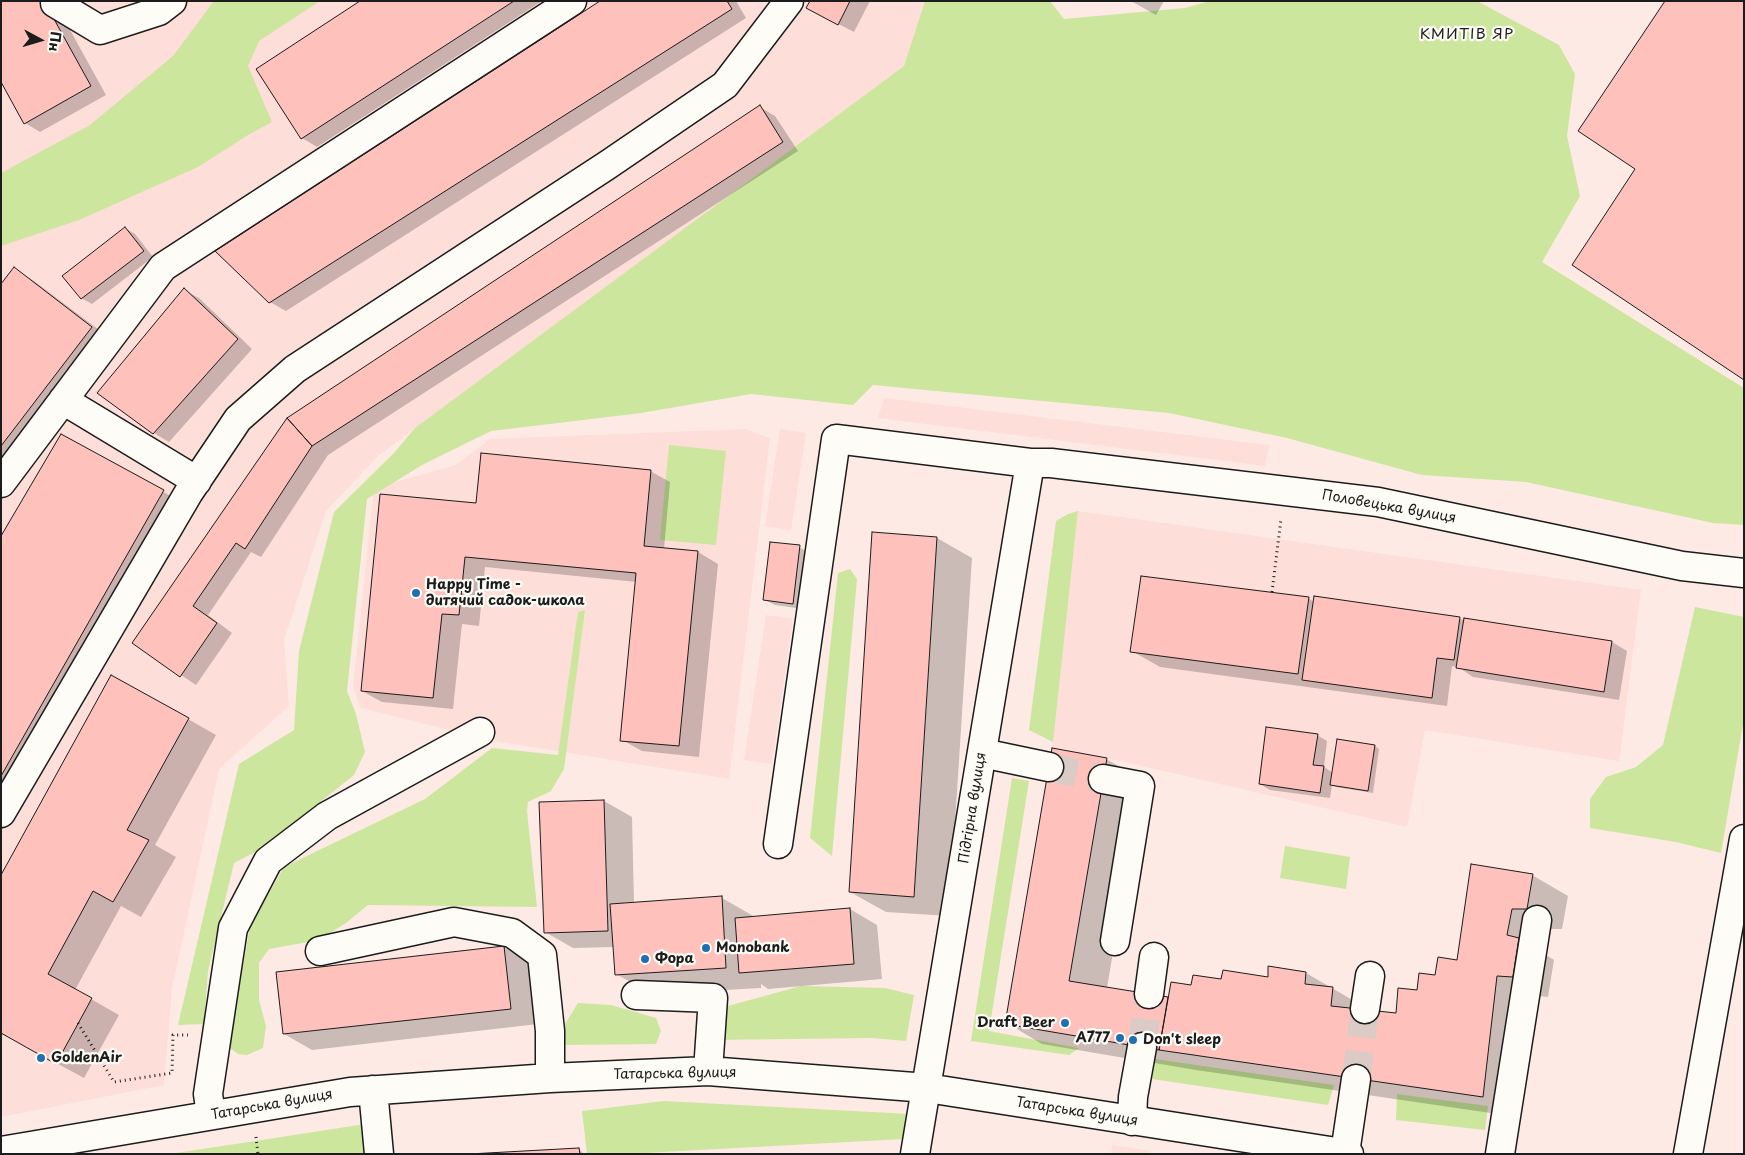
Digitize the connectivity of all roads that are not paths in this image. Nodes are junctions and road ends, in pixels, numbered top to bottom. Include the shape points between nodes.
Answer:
1 (55, 1) edge
2 (172, 1) edge
3 (572, 1) edge
4 (789, 1) edge
5 (63, 400) junction
6 (1030, 463) junction
7 (197, 481) junction
8 (1, 483) edge
9 (1744, 574) edge
10 (480, 732) dead end
11 (982, 753) junction
12 (1049, 767) tunnel mouth
13 (1103, 779) tunnel mouth
14 (1, 813) edge
15 (1744, 840) edge
16 (778, 844) dead end
17 (1536, 920) dead end
18 (1115, 941) dead end
19 (320, 951) dead end
20 (1154, 957) dead end
21 (1370, 976) dead end
22 (1149, 994) tunnel mouth
23 (636, 995) dead end
24 (1365, 1009) tunnel mouth
25 (1142, 1047) tunnel mouth
26 (708, 1071) junction
27 (550, 1078) junction
28 (1356, 1079) tunnel mouth
29 (927, 1088) junction
30 (373, 1090) junction
31 (211, 1115) junction
32 (1132, 1121) junction
33 (104, 1144) edge
34 (1, 1151) edge
35 (1338, 1153) edge
36 (379, 1154) edge
37 (915, 1154) edge
38 (1500, 1154) edge
39 (1688, 1154) edge

1 - 2 street via 55,4 100,30 159,11
3 - 5 street via 163,267
4 - 7 street via 724,85 295,369 238,419
5 - 7 street
5 - 8 street
6 - 9 street, Половецька вулиця via 1378,502 1682,566
6 - 11 street, Підгірна вулиця
6 - 16 street, Половецька вулиця via 836,439
7 - 14 street
10 - 31 street via 327,816 268,861 233,928 208,1094
11 - 12 street
11 - 29 street, Підгірна вулиця
13 - 18 street via 1140,786
15 - 39 street
17 - 38 street
19 - 27 street via 454,922 512,934 542,955 550,1031
20 - 22 street
21 - 24 street
23 - 26 street via 713,998
25 - 32 street
26 - 27 street, Татарська вулиця
26 - 29 street, Татарська вулиця
27 - 30 street, Татарська вулиця
28 - 35 street
29 - 32 street, Татарська вулиця
29 - 37 street, Підгірна вулиця
30 - 31 street, Татарська вулиця
30 - 36 street
31 - 33 street, Татарська вулиця
32 - 35 street, Татарська вулиця
33 - 34 street, Татарська вулиця

